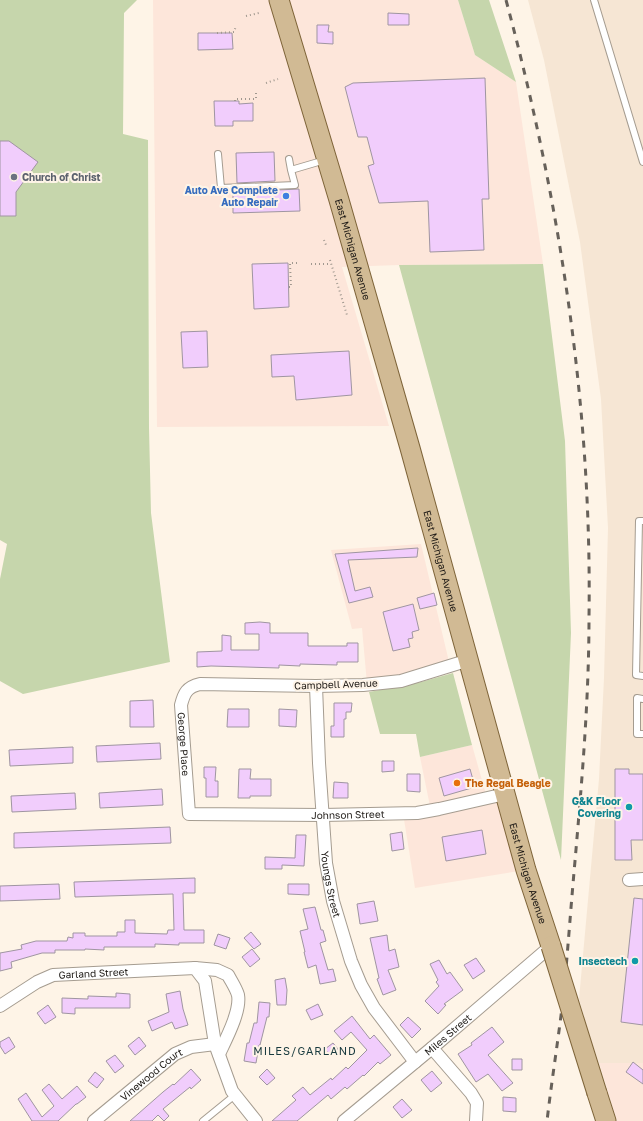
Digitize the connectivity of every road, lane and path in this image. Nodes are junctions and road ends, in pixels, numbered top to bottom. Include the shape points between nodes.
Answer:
1 (279, 0) edge
2 (594, 0) edge
3 (258, 13) dead end
4 (246, 16) dead end
5 (236, 26) dead end
6 (217, 33) dead end
7 (278, 79) dead end
8 (266, 83) dead end
9 (256, 91) dead end
10 (235, 101) dead end
11 (218, 154) dead end
12 (289, 159) dead end
13 (326, 160) junction
14 (643, 162) edge
15 (292, 170) junction
16 (324, 240) dead end
17 (326, 245) dead end
18 (330, 260) dead end
19 (299, 263) dead end
20 (311, 264) dead end
21 (331, 264) junction
22 (289, 287) dead end
23 (347, 315) dead end
24 (643, 521) edge
25 (469, 660) junction
26 (643, 676) edge
27 (200, 684) joint
28 (316, 686) junction
29 (643, 699) edge
30 (643, 734) edge
31 (505, 794) junction
32 (189, 814) joint
33 (323, 815) junction
34 (643, 879) edge
35 (629, 880) dead end
36 (550, 946) junction
37 (195, 968) junction
38 (0, 1006) edge
39 (432, 1048) junction
40 (217, 1049) junction
41 (415, 1062) junction
42 (235, 1095) junction
43 (94, 1121) edge
44 (203, 1121) edge
45 (256, 1121) edge
46 (344, 1121) edge
47 (476, 1121) edge
48 (606, 1121) edge

1 - 13 main road, East Michigan Avenue
2 - 14 lane
3 - 4 path
5 - 6 path via 234,32
7 - 8 path
9 - 10 path via 256,98
11 - 15 lane via 221,188 295,185
12 - 15 lane
13 - 15 lane
13 - 25 main road, East Michigan Avenue
16 - 17 path
18 - 21 path
19 - 22 path via 290,263
20 - 21 path
21 - 23 path
24 - 26 lane via 639,521 636,675
25 - 28 street, Campbell Avenue via 401,680 363,685
25 - 31 main road, East Michigan Avenue
27 - 28 street, Campbell Avenue
27 - 32 street, George Place via 191,686 184,695 181,705
28 - 33 street, Youngs Street
29 - 30 lane via 636,698 637,734
31 - 33 street, Johnson Street via 417,813
31 - 36 main road, East Michigan Avenue
32 - 33 street, Johnson Street
33 - 41 street, Youngs Street via 326,863 333,901 351,961 374,1008
34 - 35 street
36 - 39 street, Miles Street
36 - 48 main road, East Michigan Avenue, bridge
37 - 38 street, Garland Street via 53,975 37,982
37 - 40 street via 205,981
37 - 40 street, Garland Street via 217,970 228,975 238,995 232,1026
39 - 41 street, Miles Street
39 - 47 street via 470,1093 476,1104
40 - 42 street
40 - 43 street, Vinewood Court via 190,1047 175,1054
41 - 46 street, Miles Street
42 - 44 lane
42 - 45 street

